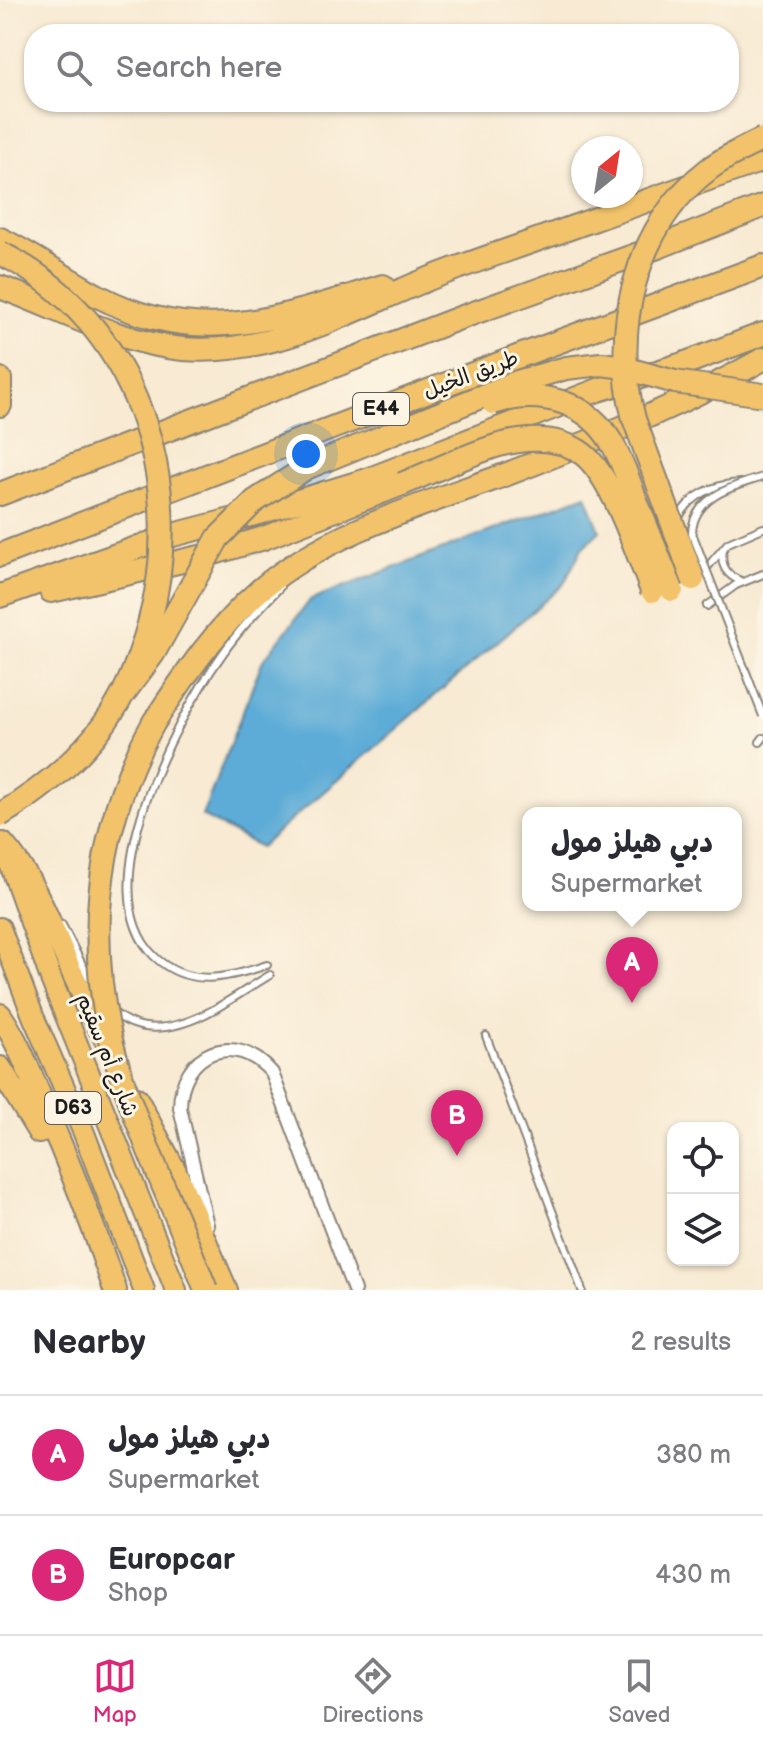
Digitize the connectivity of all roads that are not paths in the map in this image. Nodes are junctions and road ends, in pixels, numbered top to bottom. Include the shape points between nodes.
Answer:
1 (763, 139) edge
2 (763, 160) edge
3 (763, 206) edge
4 (0, 239) edge
5 (0, 253) edge
6 (763, 266) edge
7 (424, 280) junction
8 (0, 287) edge
9 (763, 334) edge
10 (763, 359) edge
11 (0, 379) edge
12 (763, 395) edge
13 (0, 405) edge
14 (411, 425) junction
15 (763, 477) edge
16 (745, 482) junction
17 (0, 494) edge
18 (763, 528) edge
19 (724, 546) junction
20 (0, 555) edge
21 (309, 557) junction
22 (763, 574) edge
23 (742, 582) junction
24 (680, 584) junction
25 (0, 596) edge
26 (0, 605) edge
27 (707, 606) dead end
28 (124, 693) junction
29 (763, 716) edge
30 (0, 815) edge
31 (2, 839) edge
32 (40, 896) junction
33 (0, 928) edge
34 (267, 965) dead end
35 (270, 975) dead end
36 (0, 1015) edge
37 (486, 1036) dead end
38 (0, 1043) edge
39 (0, 1068) edge
40 (39, 1132) junction
41 (211, 1248) junction
42 (101, 1290) edge
43 (115, 1290) edge
44 (144, 1290) edge
45 (176, 1290) edge
46 (206, 1290) edge
47 (227, 1290) edge
48 (354, 1290) edge
49 (582, 1290) edge

1 - 24 highway, bridge via 709,169 678,201 649,247 627,314 628,396
2 - 7 highway
3 - 17 highway, E44
4 - 7 highway via 121,307 191,323 271,319 393,283
5 - 28 highway, bridge via 50,284 93,329 128,383 151,440 161,489 162,561 147,630
6 - 20 highway, طريق الخيل / E44
7 - 8 highway via 279,340 214,350 124,337
9 - 25 highway via 598,390 367,480 173,535
10 - 21 highway via 588,443 396,515
11 - 13 highway
12 - 14 highway, bridge via 675,382 617,366 578,366 529,377
14 - 24 highway, bridge via 522,397 548,397 579,409 598,422 614,447
14 - 28 highway, bridge via 306,468 245,509 210,549 161,641
15 - 16 lane, bridge
16 - 24 lane, bridge via 705,492 681,513 674,533
16 - 29 lane, bridge via 702,504 692,533
18 - 19 lane
19 - 23 lane via 724,568
19 - 24 lane
21 - 34 lane via 240,630 178,724 151,787 129,880 134,927 149,951 169,968 207,979
21 - 46 highway, bridge via 259,591 192,665 154,722 122,788 108,834 99,905 108,1024 120,1070
22 - 23 lane
23 - 27 lane
24 - 26 highway, bridge via 589,460 566,445 544,440 503,444 264,538
28 - 30 highway, bridge via 79,754
31 - 32 main road
31 - 45 main road, شارع أم سقيم / D63 via 51,979
32 - 35 lane via 104,1002 136,1027 159,1029 183,1022
32 - 41 main road via 88,1007
33 - 44 main road, D63
36 - 43 highway via 60,1143
37 - 49 lane
38 - 40 highway
39 - 40 highway
40 - 42 highway
41 - 47 main road
41 - 48 street via 180,1091 186,1075 204,1057 229,1049 246,1051 272,1073

